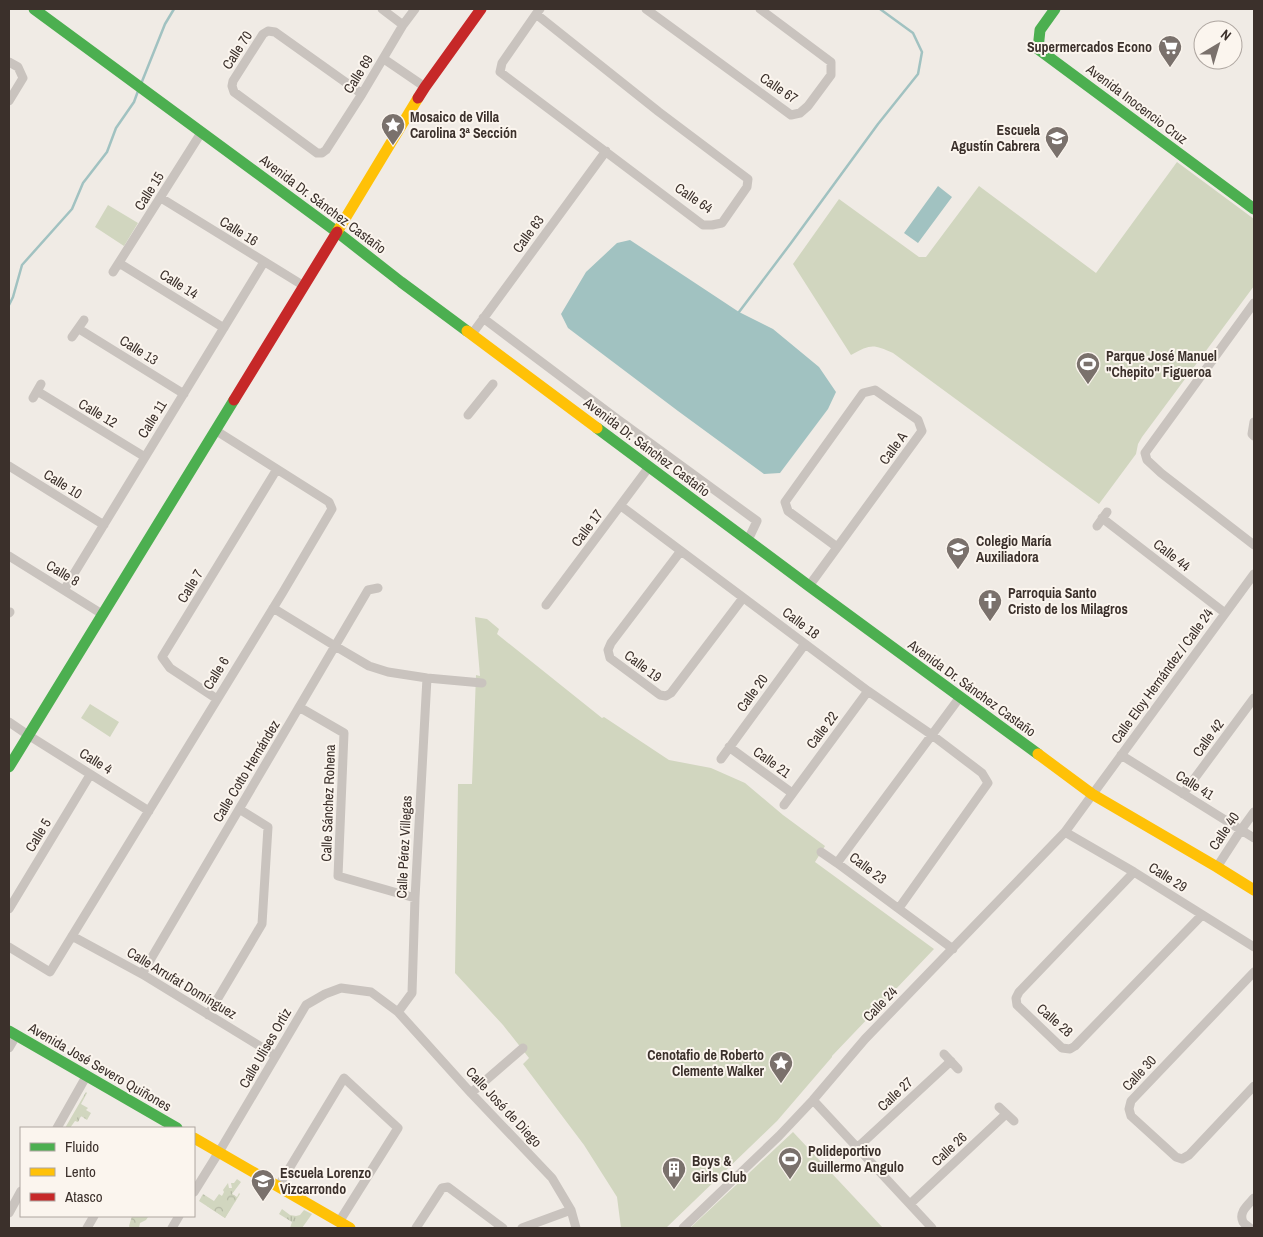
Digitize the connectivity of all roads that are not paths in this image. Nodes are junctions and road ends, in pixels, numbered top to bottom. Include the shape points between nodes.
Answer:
1 (34, 9) edge
2 (382, 9) edge
3 (415, 9) edge
4 (481, 9) edge
5 (646, 9) edge
6 (760, 9) edge
7 (1055, 9) edge
8 (538, 11) edge
9 (403, 25) junction
10 (384, 59) junction
11 (9, 62) edge
12 (425, 86) junction
13 (362, 94) junction
14 (9, 101) edge
15 (201, 132) junction
16 (606, 151) junction
17 (322, 152) joint
18 (161, 198) junction
19 (1254, 209) edge
20 (337, 232) junction
21 (264, 262) junction
22 (119, 263) junction
23 (113, 272) dead end
24 (304, 286) junction
25 (1254, 303) edge
26 (483, 318) junction
27 (84, 320) dead end
28 (224, 328) junction
29 (79, 329) junction
30 (472, 334) junction
31 (72, 338) dead end
32 (493, 384) dead end
33 (37, 391) dead end
34 (184, 394) junction
35 (468, 415) dead end
36 (1254, 422) edge
37 (215, 430) junction
38 (1254, 436) edge
39 (145, 457) junction
40 (9, 466) edge
41 (649, 467) junction
42 (277, 469) junction
43 (621, 506) junction
44 (1102, 519) dead end
45 (104, 525) junction
46 (748, 540) junction
47 (1254, 545) edge
48 (837, 547) junction
49 (680, 552) junction
50 (9, 556) edge
51 (1254, 574) edge
52 (809, 586) junction
53 (378, 588) dead end
54 (64, 590) junction
55 (743, 598) junction
56 (546, 605) dead end
57 (273, 608) junction
58 (1226, 613) junction
59 (102, 614) junction
60 (805, 644) junction
61 (335, 646) junction
62 (427, 678) junction
63 (482, 683) dead end
64 (868, 691) junction
65 (960, 698) junction
66 (1254, 698) edge
67 (217, 699) junction
68 (299, 707) junction
69 (9, 722) edge
70 (28, 735) junction
71 (932, 736) junction
72 (729, 747) junction
73 (1121, 755) junction
74 (721, 759) dead end
75 (9, 767) edge
76 (90, 775) junction
77 (795, 789) junction
78 (1092, 794) junction
79 (1183, 794) junction
80 (784, 805) dead end
81 (239, 809) junction
82 (149, 811) junction
83 (1254, 812) edge
84 (1240, 830) junction
85 (1065, 832) junction
86 (1254, 838) edge
87 (822, 852) dead end
88 (837, 863) junction
89 (1217, 867) junction
90 (1134, 872) junction
91 (1254, 890) edge
92 (415, 898) junction
93 (899, 908) junction
94 (9, 909) edge
95 (1202, 915) junction
96 (72, 936) junction
97 (9, 947) edge
98 (1254, 947) edge
99 (953, 949) junction
100 (1254, 972) edge
101 (142, 974) junction
102 (398, 1012) junction
103 (208, 1015) junction
104 (13, 1034) edge
105 (9, 1048) edge
106 (523, 1048) dead end
107 (944, 1054) dead end
108 (276, 1056) junction
109 (951, 1062) junction
110 (958, 1069) dead end
111 (87, 1075) junction
112 (1254, 1086) edge
113 (471, 1093) junction
114 (813, 1100) junction
115 (999, 1107) dead end
116 (1006, 1114) junction
117 (1014, 1121) dead end
118 (58, 1127) edge
119 (174, 1127) edge
120 (195, 1139) edge
121 (858, 1147) junction
122 (218, 1153) junction
123 (278, 1187) junction
124 (195, 1190) edge
125 (20, 1194) edge
126 (1254, 1198) edge
127 (910, 1204) junction
128 (571, 1210) junction
129 (9, 1213) edge
130 (93, 1217) edge
131 (179, 1217) edge
132 (339, 1222) junction
133 (87, 1228) edge
134 (172, 1228) edge
135 (350, 1228) edge
136 (416, 1228) edge
137 (502, 1228) edge
138 (522, 1228) edge
139 (576, 1228) edge
140 (683, 1228) edge
141 (932, 1228) edge
142 (1250, 1228) edge

1 - 15 street, Avenida Dr. Sánchez Castaño
2 - 9 street
3 - 9 street, Calle 69
4 - 12 street
5 - 6 street, Calle 67 via 791,115 800,113 831,75 831,62
7 - 19 street, Avenida Inocencio Cruz via 1040,30 1038,49
8 - 16 street, Calle 64 via 502,63 500,72
8 - 16 street, Calle 64 via 659,112 748,180 747,187 722,223 704,225
9 - 10 street, Calle 69
10 - 12 street
10 - 13 street, Calle 69
11 - 14 street via 18,67 23,78
12 - 20 street
13 - 17 street, Calle 69
13 - 17 street, Calle 70 via 275,32 263,34 233,81 234,92 317,153
15 - 18 street, Calle 15
15 - 20 street, Avenida Dr. Sánchez Castaño
16 - 26 street, Calle 63
18 - 21 street, Calle 16
18 - 22 street, Calle 15
20 - 24 street
20 - 30 street, Avenida Dr. Sánchez Castaño
21 - 24 street, Calle 16
21 - 28 street, Calle 11
22 - 23 street, Calle 15
22 - 28 street, Calle 14
24 - 37 street
25 - 47 street via 1145,453 1147,460 1161,473
26 - 30 street, Calle 63
26 - 46 street via 757,522
27 - 29 street
28 - 34 street, Calle 11
29 - 31 street
29 - 34 street, Calle 13
30 - 41 street, Avenida Dr. Sánchez Castaño
32 - 35 street
33 - 39 street, Calle 12
34 - 39 street, Calle 11
36 - 38 street
37 - 42 street, Calle 6
37 - 59 street
39 - 45 street, Calle 11
40 - 45 street, Calle 10
41 - 43 street, Calle 17
41 - 46 street, Avenida Dr. Sánchez Castaño
42 - 57 street, Calle 6 via 329,502 332,509
42 - 67 street, Calle 7 via 162,657 170,668
43 - 49 street, Calle 18
43 - 56 street, Calle 17
44 - 58 street, Calle 44
45 - 54 street, Calle 11
46 - 52 street, Avenida Dr. Sánchez Castaño
48 - 48 street, Calle A via 788,511 785,502 863,393 875,390 918,420 922,431
48 - 52 street, Calle A
49 - 55 street, Calle 18
49 - 55 street, Calle 19 via 608,650 610,658 660,696 671,693
50 - 54 street, Calle 8
51 - 58 street, Calle Eloy Hernández / Calle 24
52 - 65 street, Avenida Dr. Sánchez Castaño
53 - 61 street, Calle Cotto Hernández via 368,590
54 - 59 street, Calle 8
55 - 60 street, Calle 18
57 - 61 street
57 - 67 street, Calle 6
58 - 73 street, Calle Eloy Hernández / Calle 24
59 - 70 street
60 - 64 street, Calle 18
60 - 72 street, Calle 20
61 - 62 street via 370,666
61 - 68 street, Calle Cotto Hernández
62 - 63 street
62 - 92 street, Calle Pérez Villegas
64 - 71 street, Calle 18
64 - 77 street, Calle 22
65 - 71 street, Calle 23
65 - 78 street, Avenida Dr. Sánchez Castaño
66 - 79 street, Calle 42
67 - 82 street, Calle 6
68 - 81 street, Calle Cotto Hernández
68 - 92 street, Calle Sánchez Rohena via 344,733 338,876
69 - 70 street, Calle 4
70 - 75 street
70 - 76 street, Calle 4
71 - 88 street, Calle 23
71 - 93 street, Calle 18 via 982,773 988,783
72 - 74 street, Calle 20
72 - 77 street, Calle 21
73 - 78 street, Calle Eloy Hernández / Calle 24
73 - 79 street, Calle 41
76 - 82 street, Calle 4
76 - 94 street, Calle 5
77 - 80 street, Calle 22
78 - 85 street, Calle 24
78 - 89 street, Avenida Dr. Sánchez Castaño
79 - 84 street, Calle 41
81 - 101 street, Calle Cotto Hernández
81 - 103 street via 268,827 262,924
82 - 96 street, Calle 6
83 - 84 street, Calle 40
84 - 86 street, Calle 41
84 - 89 street, Calle 40
85 - 90 street, Calle 29
85 - 99 street, Calle 24
87 - 88 street
88 - 93 street, Calle 23
89 - 91 street, Avenida Dr. Sánchez Castaño
90 - 95 street, Calle 29
90 - 95 street, Calle 28 via 1018,992 1017,1004 1062,1048 1075,1046
92 - 102 street, Calle Pérez Villegas via 412,993
93 - 99 street, Calle 23
95 - 98 street, Calle 29
96 - 97 street, Calle 6 via 50,972
96 - 101 street, Calle Arrufat Domínguez
99 - 114 street, Calle 24 via 865,1039
100 - 112 street, Calle 30 via 1131,1101 1129,1110 1137,1122 1182,1159
101 - 103 street, Calle Arrufat Domínguez
102 - 108 street, Calle Ulises Ortiz via 371,992 341,988 306,1005
102 - 113 street, Calle José de Diego
103 - 108 street, Calle Arrufat Domínguez
104 - 105 street
104 - 111 street, Avenida José Severo Quiñones
106 - 113 street
107 - 109 street
108 - 122 street, Calle Ulises Ortiz
109 - 110 street
109 - 121 street, Calle 27
111 - 118 street
111 - 119 street, Avenida José Severo Quiñones
113 - 128 street, Calle José de Diego via 552,1178
114 - 121 street
114 - 140 street, Calle 24
115 - 116 street
116 - 117 street
116 - 127 street, Calle 26
120 - 122 street
121 - 127 street
122 - 123 street
122 - 124 street, Calle Ulises Ortiz
123 - 132 street
123 - 132 street via 344,1078 398,1128
125 - 129 street
126 - 142 street via 1242,1214 1243,1222
127 - 141 street
128 - 138 street
128 - 139 street, Calle José de Diego
130 - 133 street
131 - 134 street
132 - 135 street
136 - 137 street via 442,1188 448,1186

